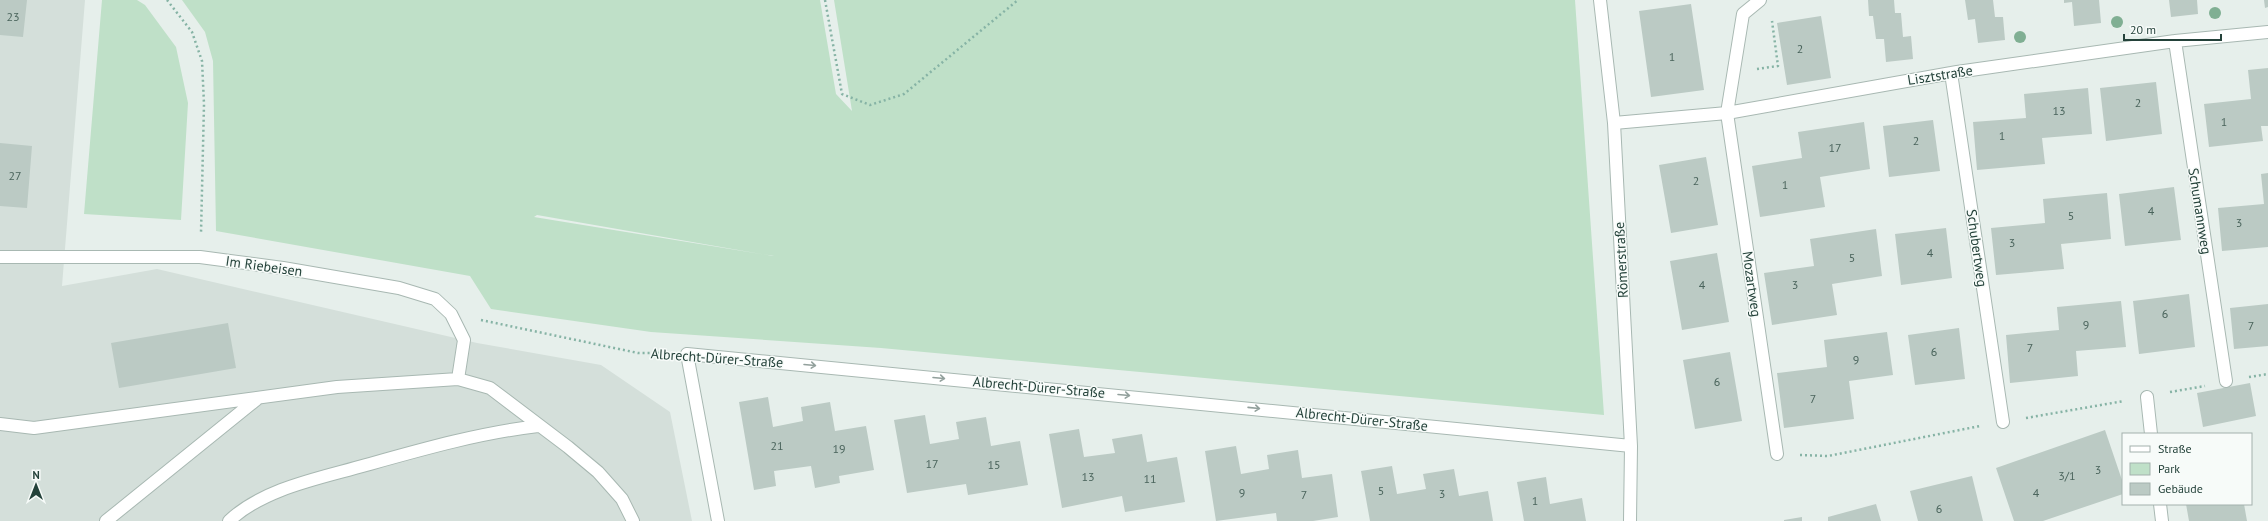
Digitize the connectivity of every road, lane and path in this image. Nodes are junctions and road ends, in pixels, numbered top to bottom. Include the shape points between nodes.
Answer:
1 (167, 0) edge
2 (825, 0) edge
3 (1018, 0) edge
4 (1600, 0) edge
5 (1760, 0) edge
6 (1772, 21) dead end
7 (2268, 32) edge
8 (2175, 41) junction
9 (1734, 73) junction
10 (1951, 73) junction
11 (1727, 113) junction
12 (1614, 123) junction
13 (200, 256) junction
14 (0, 257) edge
15 (451, 314) junction
16 (687, 354) junction
17 (458, 379) junction
18 (2226, 381) dead end
19 (2147, 397) dead end
20 (258, 398) junction
21 (2003, 422) dead end
22 (0, 424) edge
23 (538, 426) junction
24 (2152, 433) edge
25 (1631, 446) junction
26 (1777, 454) dead end
27 (2160, 505) edge
28 (106, 521) edge
29 (229, 521) edge
30 (633, 521) edge
31 (718, 521) edge
32 (1630, 521) edge
33 (2162, 521) edge

1 - 13 path via 192,32 202,61 204,104
2 - 3 path via 842,94 870,105 904,94
4 - 12 street, Römerstraße
5 - 9 street, Mozartweg via 1743,14
6 - 9 path via 1778,66
7 - 8 street, Lisztstraße
8 - 10 street, Lisztstraße
8 - 18 street, Schumannweg
9 - 11 street, Mozartweg
10 - 11 street, Lisztstraße
10 - 21 street, Schubertweg
11 - 12 street, Lisztstraße
11 - 26 street, Mozartweg
12 - 25 street, Römerstraße
13 - 14 street, Im Riebeisen
13 - 15 street, Im Riebeisen via 399,288 435,299
15 - 16 path, Albrecht-Dürer-Straße via 638,353
15 - 17 street, Im Riebeisen via 464,340
16 -> 25 street, Albrecht-Dürer-Straße
16 - 31 street
17 - 20 street via 337,387
17 - 23 street via 490,388
19 - 24 street
20 - 22 street via 34,428
20 - 28 street
23 - 29 street via 498,431 446,443 278,491 238,512
23 - 30 street via 598,472 622,499
25 - 32 street, Römerstraße
27 - 33 street

